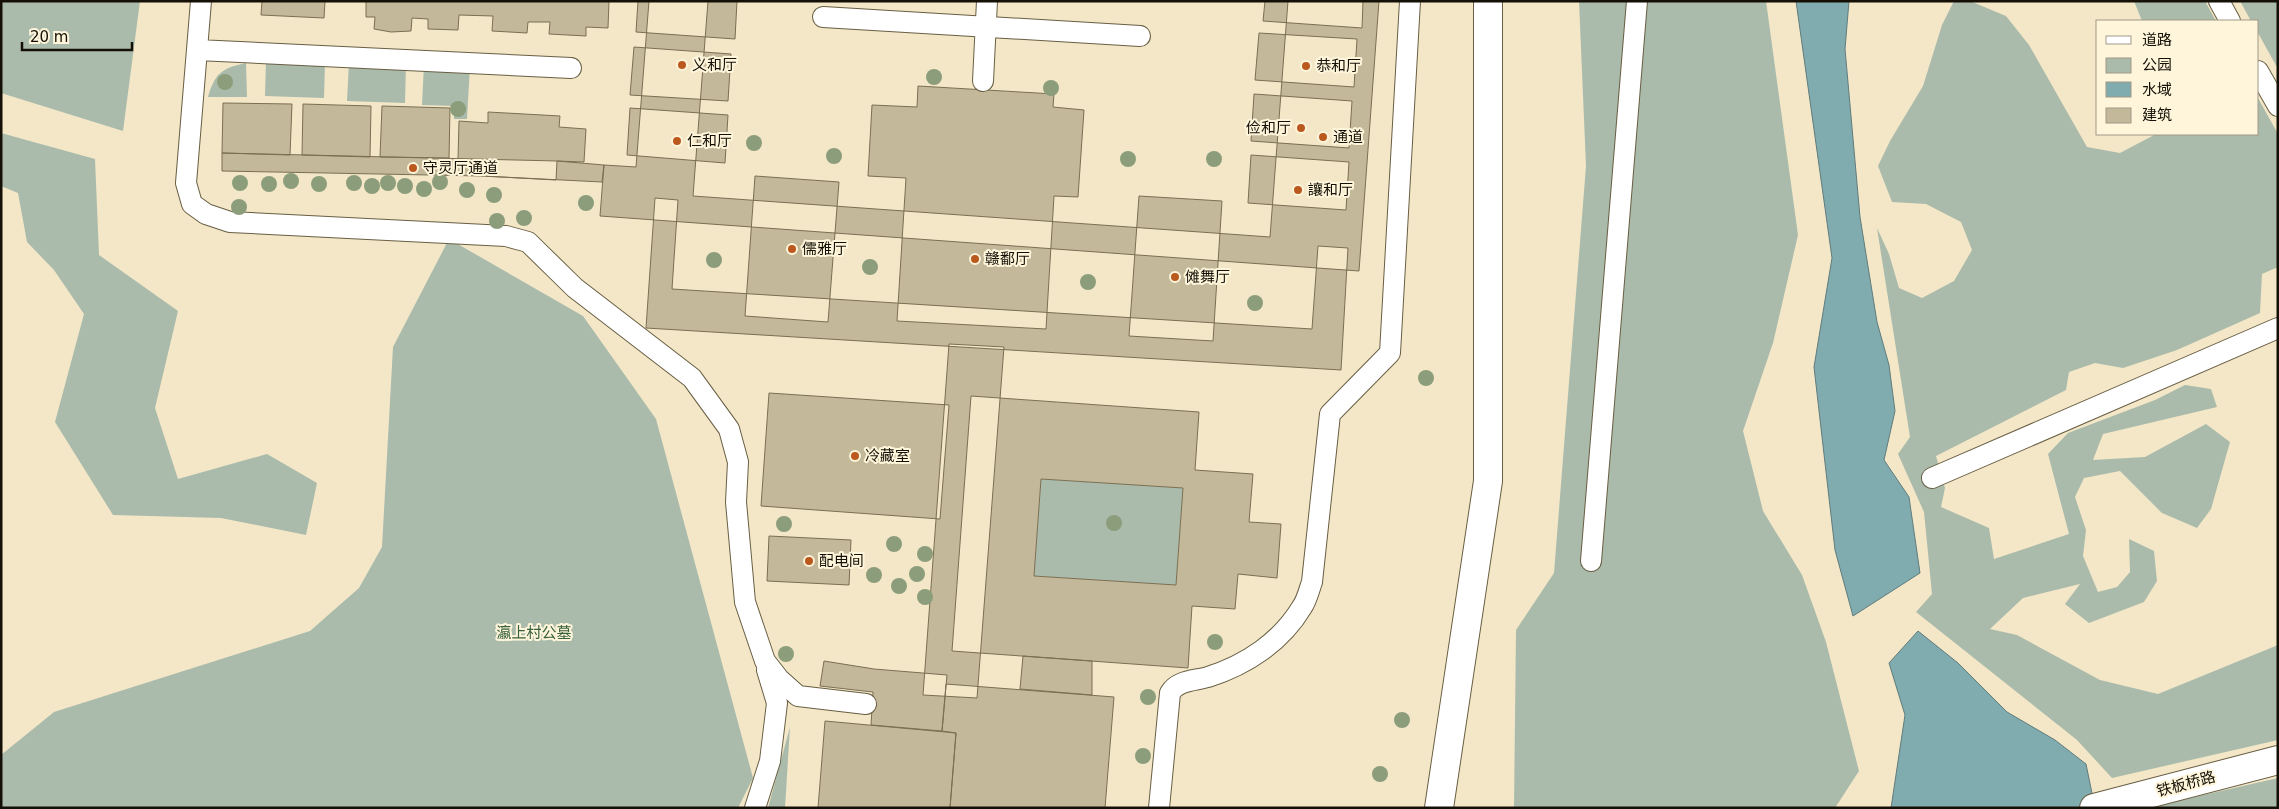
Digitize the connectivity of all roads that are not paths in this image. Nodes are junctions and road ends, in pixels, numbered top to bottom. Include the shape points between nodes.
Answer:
1 (201, 1) edge
2 (987, 1) edge
3 (1410, 1) edge
4 (1488, 1) edge
5 (1637, 1) edge
6 (2219, 1) edge
7 (823, 17) dead end
8 (2229, 20) edge
9 (986, 27) junction
10 (1140, 36) dead end
11 (197, 50) junction
12 (571, 68) dead end
13 (2259, 73) edge
14 (983, 82) dead end
15 (2278, 106) edge
16 (2278, 328) edge
17 (1932, 478) dead end
18 (1592, 561) dead end
19 (765, 661) junction
20 (866, 704) dead end
21 (2278, 760) edge
22 (755, 808) edge
23 (1159, 808) edge
24 (1439, 808) edge
25 (2094, 808) edge

1 - 11 lane
2 - 9 lane
3 - 23 lane via 1390,353 1330,414 1312,582 1304,606 1284,633 1237,666 1177,684 1170,692
4 - 24 street via 1488,482
5 - 18 lane
6 - 8 lane
7 - 9 lane
9 - 10 lane
9 - 14 lane
11 - 12 lane
11 - 19 lane via 186,183 192,204 206,214 230,222 506,236 528,242 575,288 692,378 729,429 738,462 736,502 746,602
13 - 15 lane
16 - 17 lane
19 - 20 lane via 798,696
19 - 22 lane via 777,703 770,761
21 - 25 street, 铁板桥路

